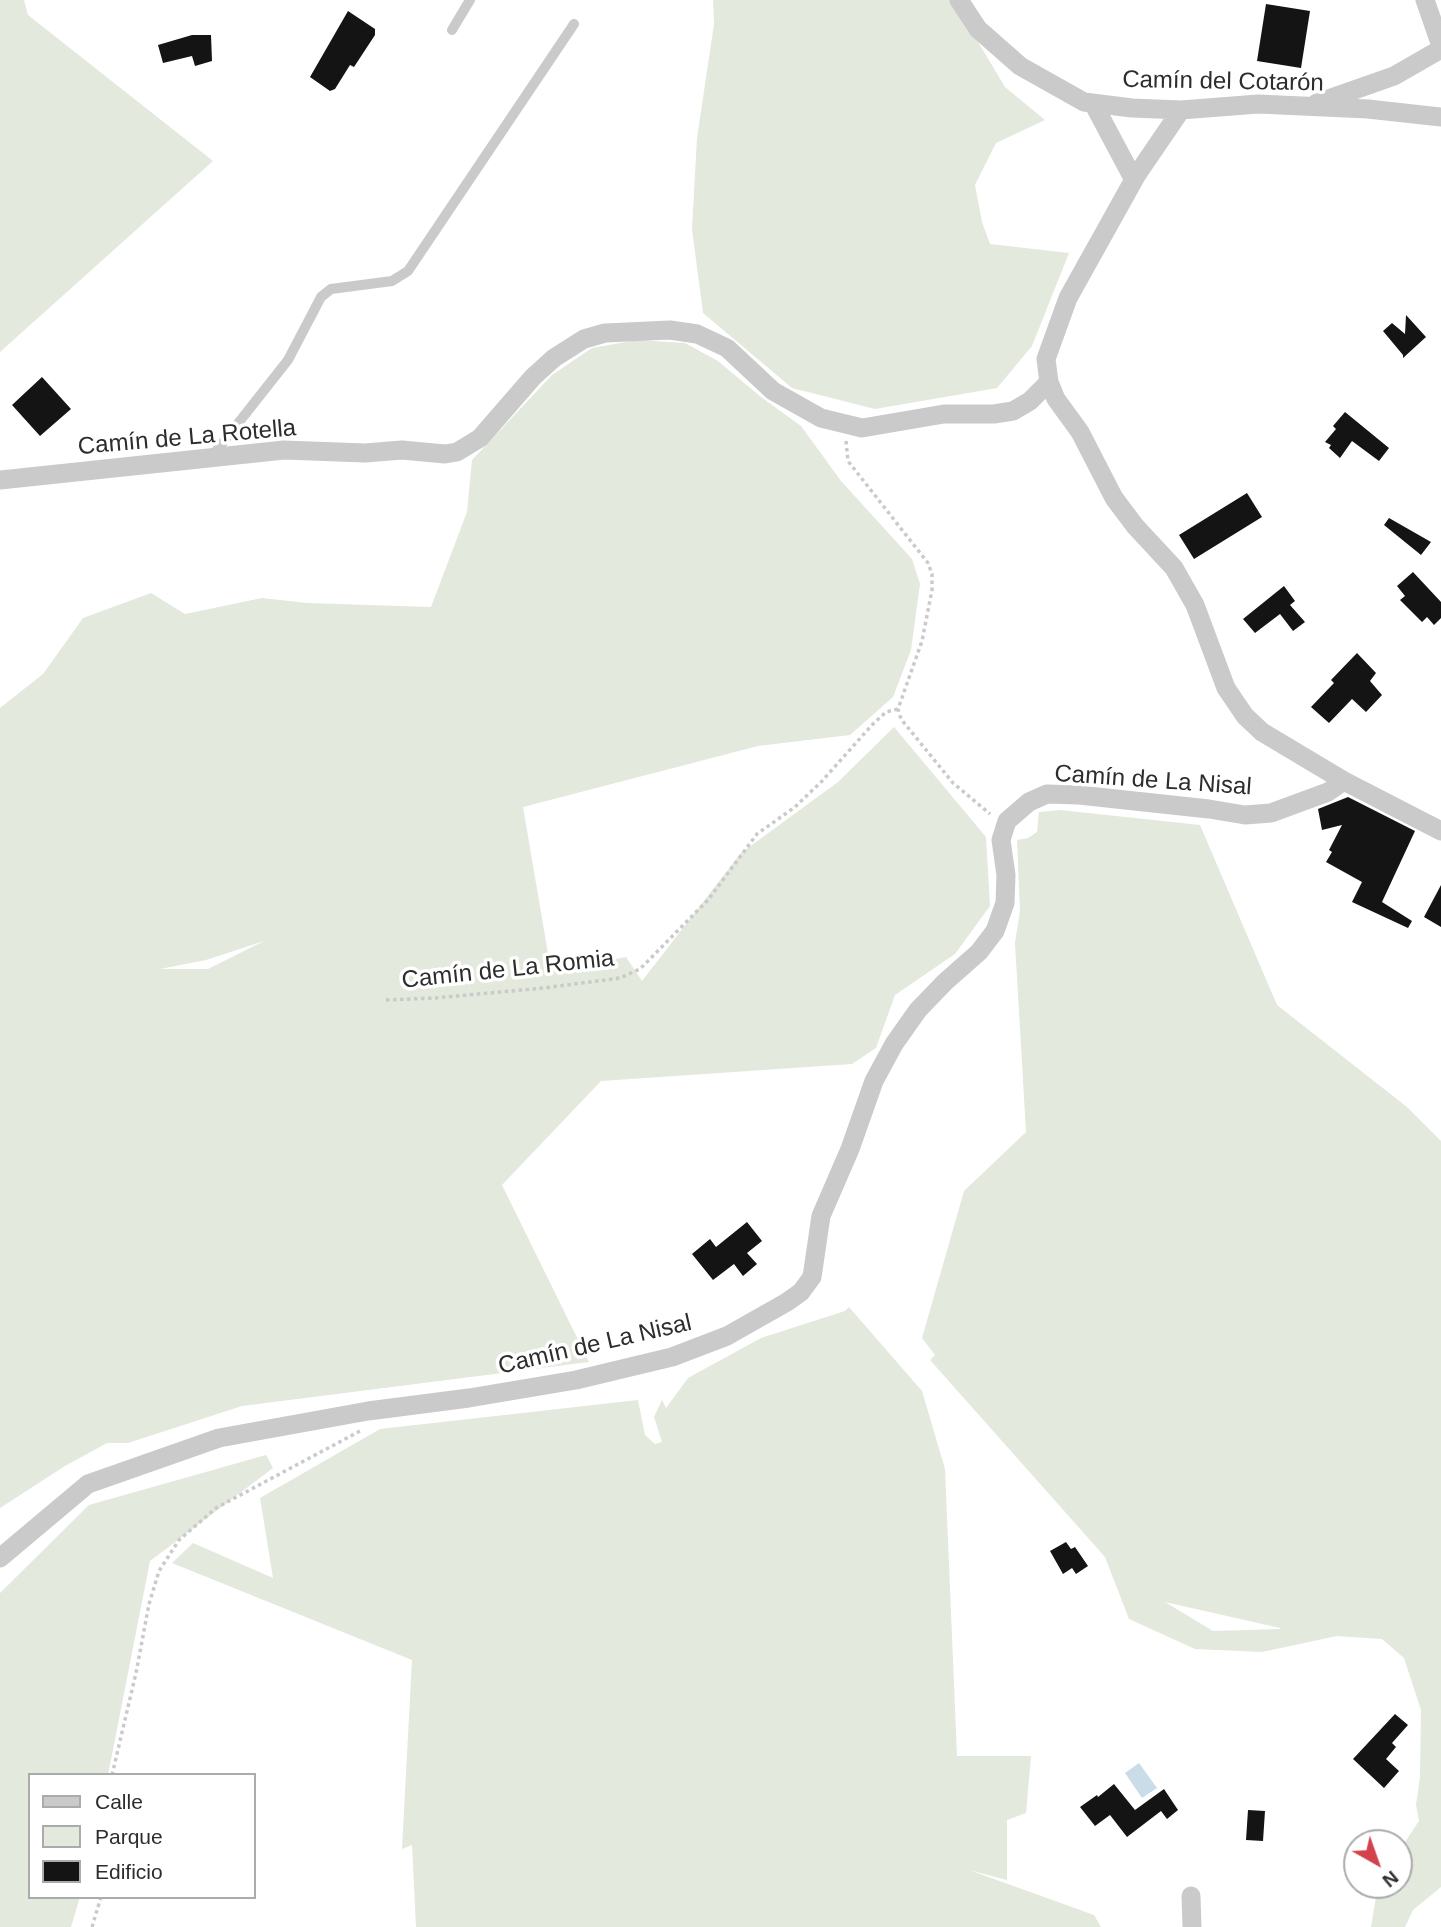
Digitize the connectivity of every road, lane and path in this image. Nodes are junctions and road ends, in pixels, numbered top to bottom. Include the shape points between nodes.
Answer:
1 (470, 0) edge
2 (959, 0) edge
3 (1426, 0) edge
4 (574, 24) dead end
5 (452, 30) dead end
6 (1441, 47) edge
7 (1093, 103) junction
8 (1307, 107) junction
9 (1181, 110) junction
10 (1441, 117) edge
11 (1133, 180) junction
12 (1049, 382) junction
13 (844, 425) junction
14 (211, 458) junction
15 (0, 480) edge
16 (898, 709) junction
17 (1344, 781) junction
18 (1007, 821) junction
19 (1441, 831) edge
20 (386, 1000) dead end
21 (368, 1410) junction
22 (0, 1558) edge
23 (111, 1773) edge
24 (1191, 1896) dead end
25 (101, 1899) edge
26 (92, 1927) edge
27 (1192, 1927) edge

1 - 5 lane
2 - 7 street, Camín del Cotarón via 978,29 1020,66
3 - 6 street
4 - 14 lane via 408,271 392,281 331,289 321,297 289,360
6 - 8 street via 1394,76
7 - 9 street, Camín del Cotarón
7 - 11 street
8 - 9 street, Camín del Cotarón via 1258,104
8 - 10 street, Camín del Cotarón
9 - 11 street
11 - 12 street via 1068,298 1046,359
12 - 13 street, Camín de La Rotella via 1013,411 944,414 862,428
12 - 17 street via 1114,498 1174,568 1195,605 1234,703 1262,732
13 - 14 street, Camín de La Rotella via 821,418 773,391 715,341 670,330 633,331 605,333 570,346 533,377 480,438 457,452 284,450
13 - 16 path via 848,460 932,574 922,641
14 - 15 street, Camín de La Rotella
16 - 18 path via 901,719 953,783 986,813
16 - 20 path, Camín de La Romia via 886,712 822,781 757,834 708,900 640,969 620,978 544,988
17 - 18 street, Camín de La Nisal via 1328,792 1271,813 1245,815 1047,794
17 - 19 street
18 - 21 street, Camín de La Nisal via 1001,840 1005,903 995,931 918,1010 874,1081 821,1216 812,1277 802,1292 727,1336 672,1357 576,1380
21 - 22 street, Camín de La Nisal via 219,1438 88,1484
21 - 23 path via 360,1432 216,1508 179,1540 159,1571 149,1604
24 - 27 street
25 - 26 path

